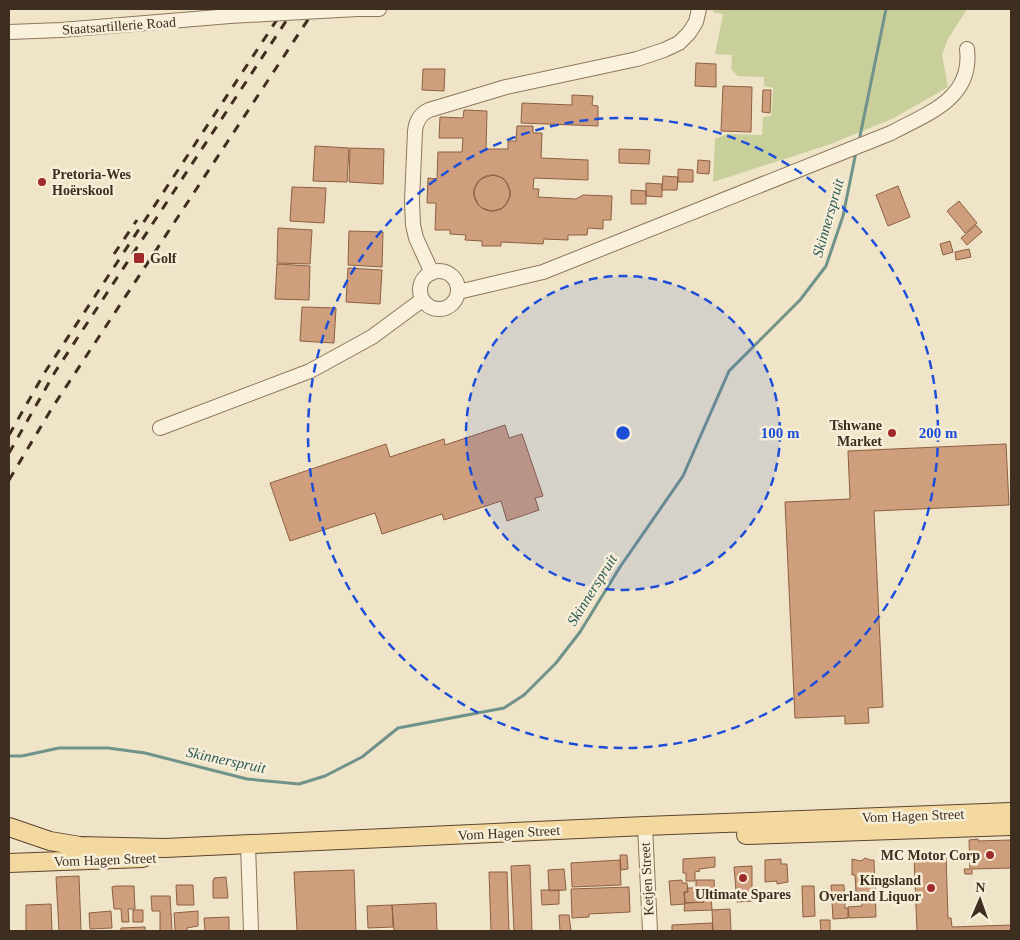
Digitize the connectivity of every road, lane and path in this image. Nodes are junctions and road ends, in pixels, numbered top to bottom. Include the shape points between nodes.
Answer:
1 (357, 9) edge
2 (379, 9) edge
3 (690, 9) edge
4 (699, 9) edge
5 (225, 13) edge
6 (9, 24) edge
7 (9, 32) edge
8 (967, 49) dead end
9 (664, 50) junction
10 (432, 273) junction
11 (458, 292) junction
12 (422, 300) junction
13 (160, 428) dead end
14 (1011, 812) edge
15 (1011, 826) edge
16 (9, 827) edge
17 (645, 832) junction
18 (248, 850) junction
19 (9, 863) edge
20 (251, 931) edge
21 (650, 931) edge

1 - 2 street, Staatsartillerie Road
1 - 5 street, Staatsartillerie Road, bridge
3 - 9 street via 686,23
4 - 9 street via 689,33 679,44
5 - 6 street, Staatsartillerie Road
5 - 7 street, Staatsartillerie Road via 61,30
8 - 11 street via 964,79 951,98 891,133 543,272
9 - 10 street via 506,88 429,110 421,116 414,131 412,214 416,238
10 - 11 street via 441,271 450,275
10 - 12 street via 423,279 420,289
11 - 12 street via 455,301 438,310
12 - 13 street via 372,337 310,371
14 - 17 main road, Vom Hagen Street
15 - 17 main road, Vom Hagen Street
16 - 18 main road, Vom Hagen Street via 50,841 80,846
17 - 18 main road, Vom Hagen Street
17 - 21 street, Ketjen Street
18 - 19 main road, Vom Hagen Street
18 - 20 street

